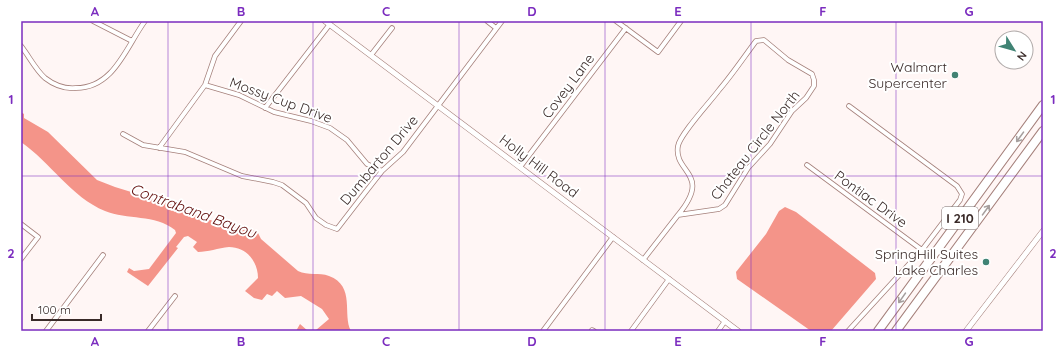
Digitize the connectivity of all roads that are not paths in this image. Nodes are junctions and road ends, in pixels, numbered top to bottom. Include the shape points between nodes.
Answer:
1 (93, 21) edge
2 (145, 21) edge
3 (241, 21) edge
4 (487, 21) edge
5 (502, 21) edge
6 (616, 21) edge
7 (681, 21) edge
8 (328, 23) edge
9 (392, 28) dead end
10 (496, 28) junction
11 (626, 28) junction
12 (132, 42) junction
13 (21, 46) edge
14 (371, 55) junction
15 (205, 85) junction
16 (438, 105) junction
17 (1042, 105) edge
18 (849, 106) dead end
19 (265, 108) junction
20 (1043, 131) edge
21 (123, 134) dead end
22 (1043, 136) edge
23 (159, 148) junction
24 (807, 165) dead end
25 (520, 167) junction
26 (1015, 170) junction
27 (382, 172) junction
28 (678, 215) junction
29 (21, 224) edge
30 (1043, 230) edge
31 (613, 237) junction
32 (922, 250) junction
33 (102, 255) dead end
34 (21, 259) edge
35 (643, 260) junction
36 (669, 279) junction
37 (175, 296) dead end
38 (725, 321) junction
39 (46, 331) edge
40 (148, 331) edge
41 (543, 331) edge
42 (631, 331) edge
43 (718, 331) edge
44 (738, 331) edge
45 (848, 331) edge
46 (878, 331) edge
47 (896, 331) edge
48 (966, 331) edge

1 - 12 street
2 - 12 street
3 - 15 street via 215,56
4 - 10 street
5 - 10 street, Dumbarton Drive
6 - 11 street
7 - 11 street via 658,52
8 - 14 street, Holly Hill Road
8 - 19 street
9 - 14 street
10 - 16 street, Dumbarton Drive
11 - 25 street, Covey Lane
12 - 13 street via 119,63 106,77 81,88 58,85 39,72
14 - 16 street, Holly Hill Road
15 - 19 street, Mossy Cup Drive
15 - 23 street
16 - 25 street, Holly Hill Road
16 - 27 street, Dumbarton Drive via 403,152
17 -> 46 highway, I 210
18 - 32 street via 957,186 961,192 960,200
19 - 27 street, Mossy Cup Drive via 330,128 347,140 367,164
20 - 26 highway, I 210
21 - 23 street via 143,145
22 - 26 highway
23 - 27 street, Dumbarton Drive via 185,152 242,176 282,185 306,203 316,218 338,229
24 - 32 street, Pontiac Drive
25 - 31 street, Holly Hill Road
47 -> 26 highway, I 210
28 - 28 street, Chateau Circle North via 719,209 725,205 748,168 777,136 792,111 813,89 812,74 788,60 764,40 756,41 678,143 677,153 680,162 691,176 693,186
28 - 35 street
29 - 34 street via 38,237
30 - 48 street
31 - 35 street, Holly Hill Road
31 - 41 street
32 - 45 street
33 - 39 street
35 - 36 street, Holly Hill Road
36 - 38 street, Holly Hill Road
36 - 42 street
37 - 40 street
38 - 43 street
38 - 44 street, Holly Hill Road

